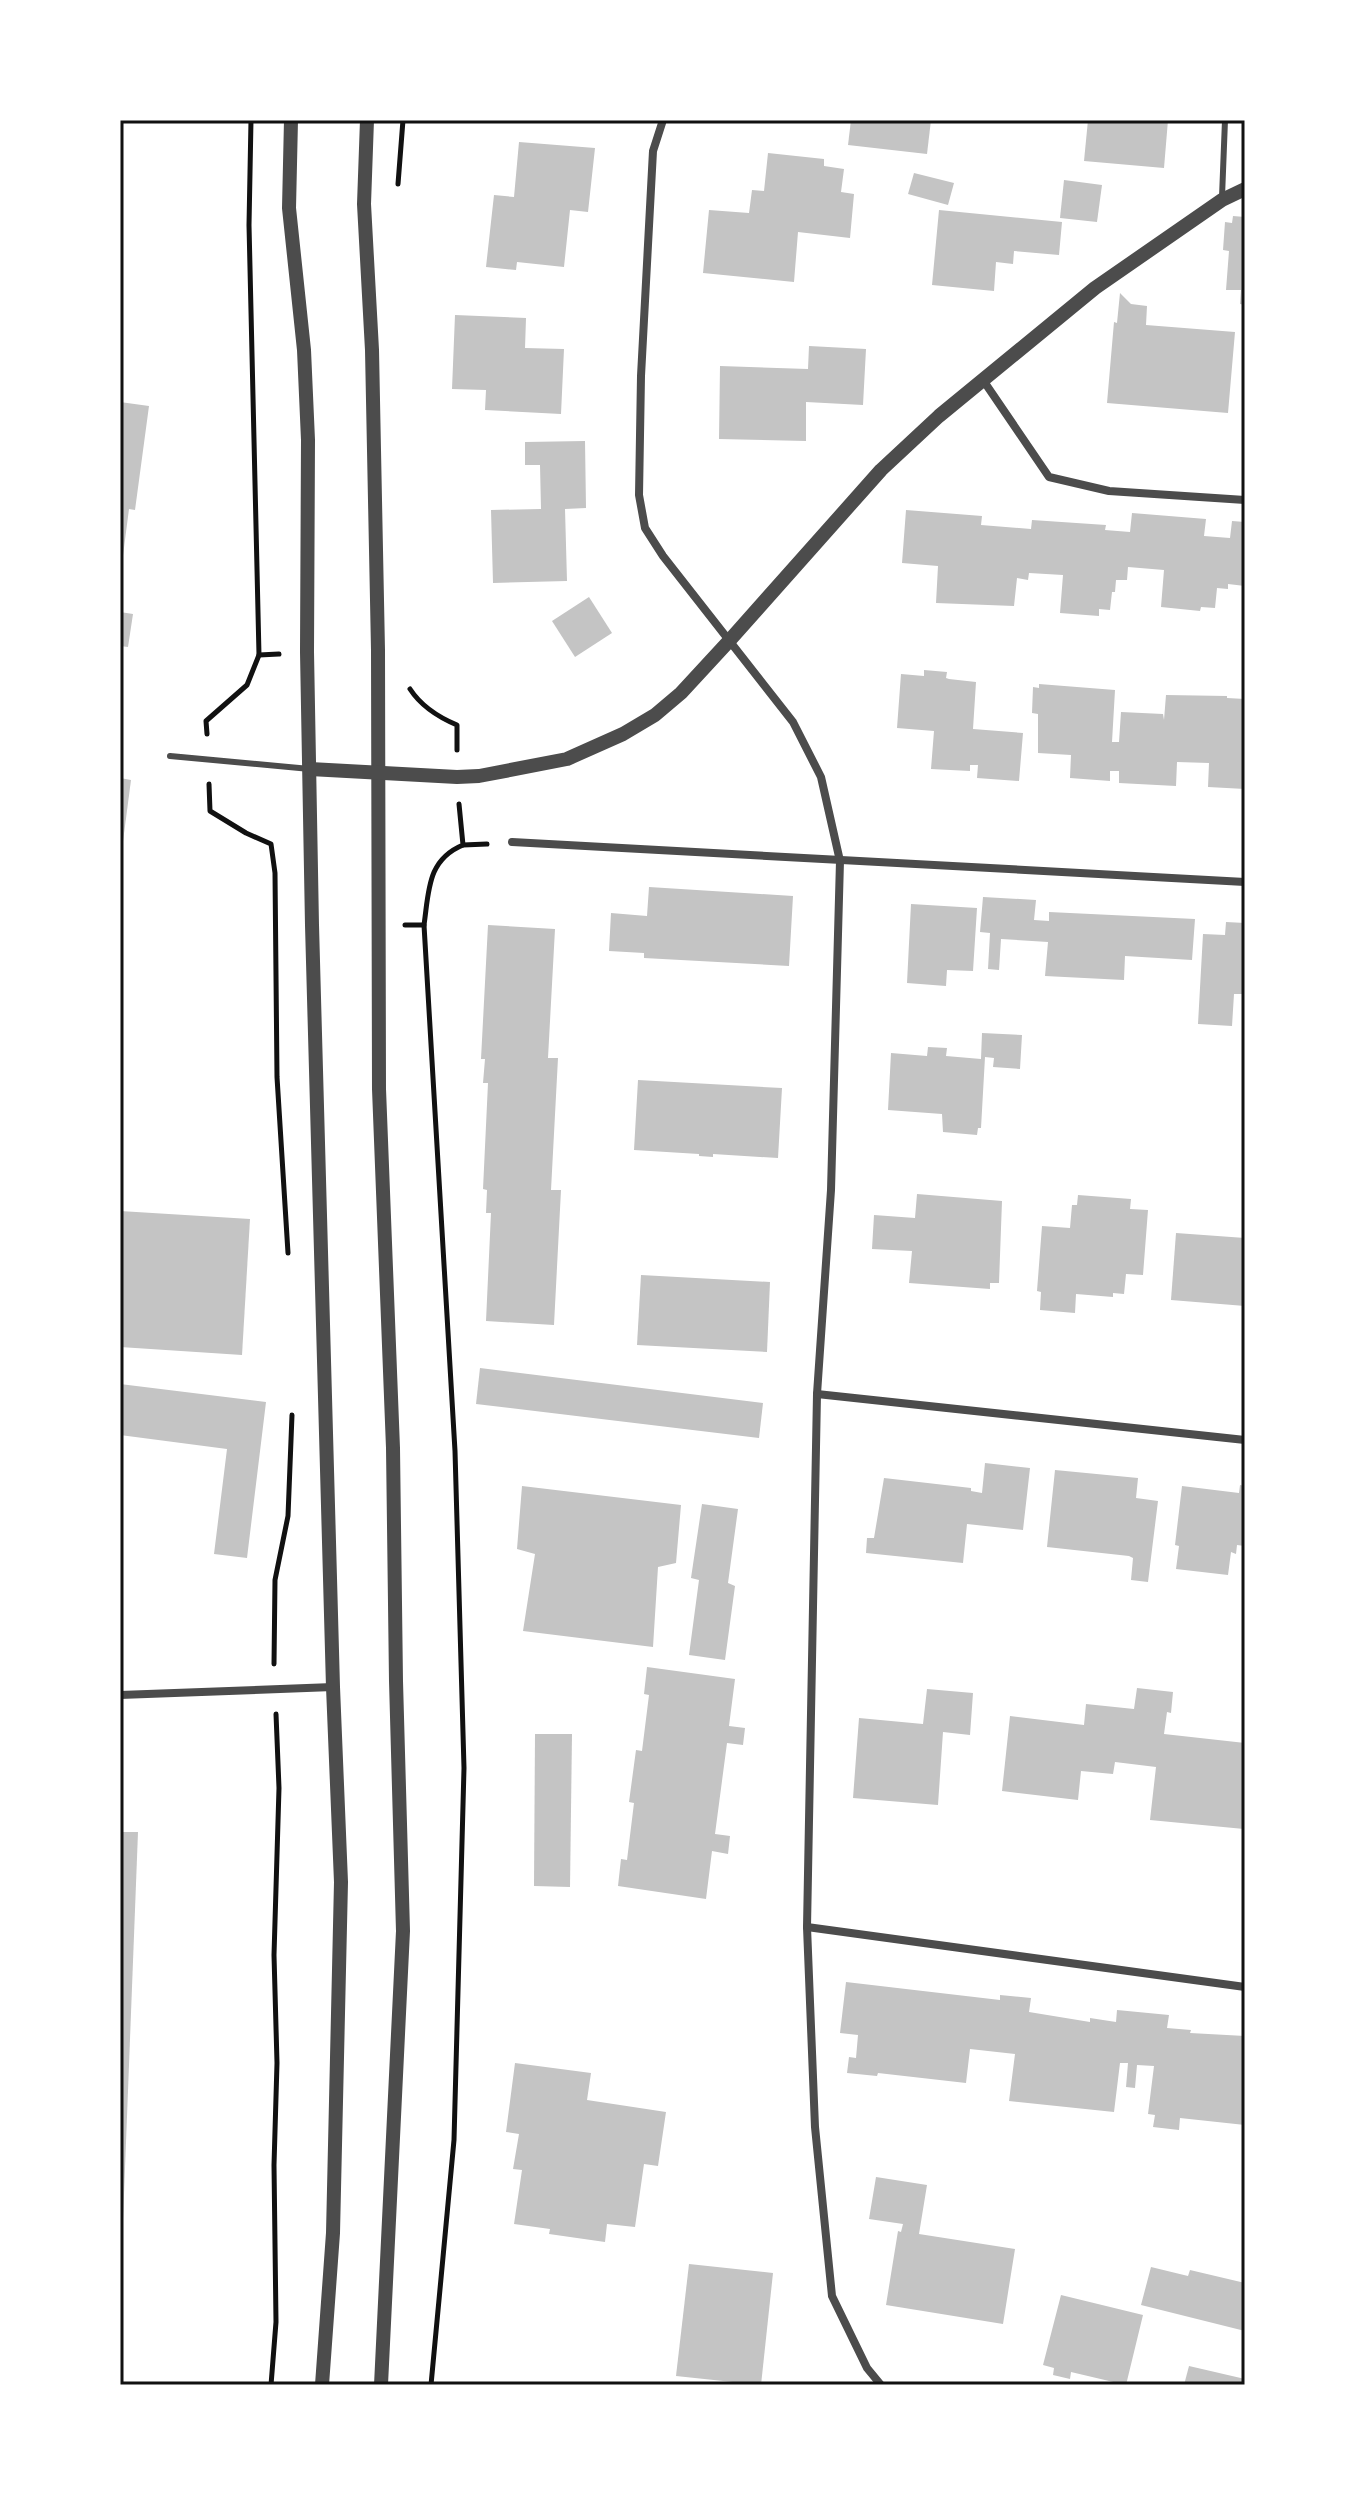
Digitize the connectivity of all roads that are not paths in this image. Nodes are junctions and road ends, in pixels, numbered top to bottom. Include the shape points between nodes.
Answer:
1 (291, 120) edge
2 (367, 120) edge
3 (663, 120) edge
4 (1225, 120) edge
5 (1245, 189) edge
6 (1222, 200) junction
7 (983, 380) junction
8 (1245, 500) edge
9 (729, 641) junction
10 (170, 756) dead end
11 (310, 769) junction
12 (379, 772) junction
13 (512, 842) dead end
14 (840, 861) junction
15 (1245, 882) edge
16 (817, 1394) junction
17 (1245, 1440) edge
18 (333, 1687) junction
19 (120, 1695) edge
20 (807, 1927) junction
21 (1245, 1987) edge
22 (322, 2385) edge
23 (381, 2385) edge
24 (881, 2385) edge

1 - 11 street via 289,208 308,440
2 - 12 street via 364,204 372,350
3 - 9 street via 653,151 639,495 645,528
4 - 6 lane
5 - 6 street
6 - 7 street via 1095,288
7 - 8 street via 1049,477 1109,491
7 - 9 street via 881,470
9 - 12 street via 655,715 567,759 479,776
9 - 14 street via 793,722 821,777
10 - 11 lane
11 - 12 street
11 - 18 street
12 - 23 street via 379,1089 403,1931
13 - 14 street
14 - 15 street
14 - 16 street via 831,1190
16 - 17 street
16 - 20 street
18 - 19 street
18 - 22 street via 341,1882 333,2233
20 - 21 street
20 - 24 street via 815,2127 832,2296 867,2368

